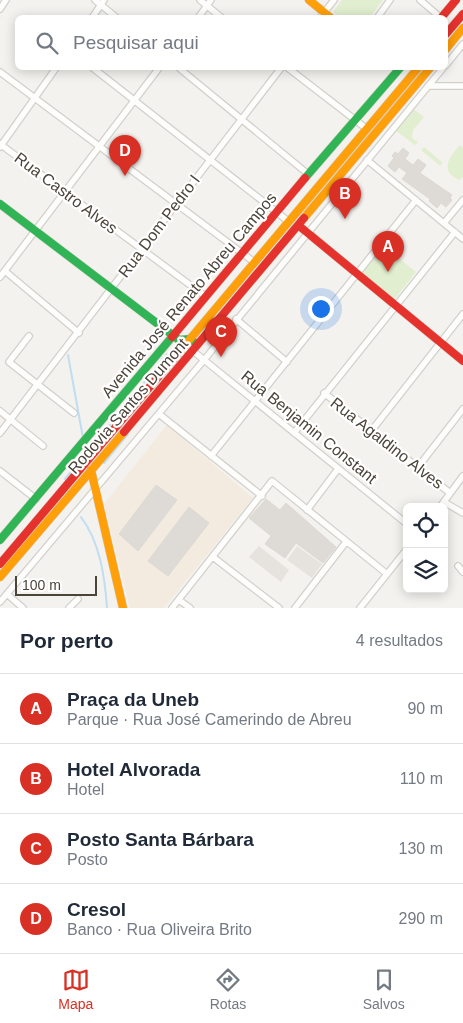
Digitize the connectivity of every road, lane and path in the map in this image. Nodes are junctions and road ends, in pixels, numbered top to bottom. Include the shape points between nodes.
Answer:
1 (6, 0) edge
2 (95, 0) edge
3 (200, 0) edge
4 (211, 0) edge
5 (309, 0) edge
6 (334, 0) edge
7 (390, 0) edge
8 (420, 0) edge
9 (456, 0) edge
10 (103, 2) edge
11 (207, 6) junction
12 (0, 9) edge
13 (463, 14) edge
14 (94, 15) edge
15 (114, 15) edge
16 (200, 15) edge
17 (218, 15) edge
18 (324, 15) edge
19 (326, 15) edge
20 (379, 15) edge
21 (438, 15) edge
22 (444, 15) edge
23 (449, 24) edge
24 (462, 30) edge
25 (463, 44) edge
26 (448, 47) edge
27 (448, 61) edge
28 (55, 70) edge
29 (96, 70) edge
30 (157, 70) edge
31 (180, 70) edge
32 (279, 70) edge
33 (291, 70) edge
34 (395, 70) edge
35 (398, 70) edge
36 (416, 70) edge
37 (428, 70) edge
38 (441, 70) edge
39 (0, 72) edge
40 (420, 79) junction
41 (403, 84) junction
42 (428, 86) junction
43 (463, 86) edge
44 (410, 91) junction
45 (34, 98) junction
46 (417, 98) junction
47 (134, 100) junction
48 (241, 120) junction
49 (355, 120) junction
50 (367, 130) junction
51 (0, 145) edge
52 (99, 145) junction
53 (210, 160) junction
54 (367, 160) junction
55 (308, 174) junction
56 (332, 185) junction
57 (64, 191) junction
58 (341, 192) junction
59 (416, 200) junction
60 (463, 200) edge
61 (176, 202) junction
62 (0, 204) edge
63 (276, 211) junction
64 (288, 221) junction
65 (444, 223) junction
66 (298, 225) junction
67 (34, 231) junction
68 (455, 232) junction
69 (308, 234) junction
70 (463, 239) edge
71 (141, 248) junction
72 (242, 252) junction
73 (254, 262) junction
74 (4, 270) junction
75 (356, 274) junction
76 (0, 277) edge
77 (111, 289) junction
78 (205, 296) junction
79 (395, 306) junction
80 (463, 314) edge
81 (236, 319) junction
82 (78, 333) junction
83 (29, 336) dead end
84 (176, 338) junction
85 (190, 339) junction
86 (440, 343) junction
87 (196, 348) junction
88 (180, 351) junction
89 (188, 358) junction
90 (204, 360) junction
91 (463, 361) edge
92 (287, 362) junction
93 (38, 385) junction
94 (324, 393) junction
95 (255, 401) junction
96 (114, 408) junction
97 (463, 409) edge
98 (0, 411) edge
99 (74, 413) dead end
100 (159, 414) junction
101 (125, 417) junction
102 (11, 420) junction
103 (372, 430) junction
104 (0, 433) edge
105 (294, 433) junction
106 (43, 446) dead end
107 (211, 456) junction
108 (418, 467) junction
109 (338, 469) junction
110 (91, 470) junction
111 (0, 471) edge
112 (463, 476) edge
113 (95, 489) junction
114 (450, 493) junction
115 (262, 496) junction
116 (36, 499) junction
117 (443, 503) edge
118 (448, 507) edge
119 (307, 510) junction
120 (463, 513) edge
121 (403, 521) edge
122 (1, 538) edge
123 (346, 542) junction
124 (403, 554) edge
125 (213, 557) junction
126 (0, 564) edge
127 (458, 566) dead end
128 (463, 572) edge
129 (387, 574) junction
130 (0, 577) edge
131 (7, 594) junction
132 (78, 598) dead end
133 (179, 600) junction
134 (0, 602) edge
135 (23, 608) edge
136 (70, 608) edge
137 (123, 608) edge
138 (172, 608) edge
139 (190, 608) edge
140 (279, 608) edge
141 (295, 608) edge
142 (360, 608) edge

1 - 12 street
2 - 10 street
3 - 11 street
4 - 11 street
5 - 18 main road
6 - 19 street
7 - 20 street
8 - 21 street
9 - 22 main road
10 - 14 street
10 - 15 street
11 - 16 street
11 - 17 street
13 - 23 main road
24 - 26 main road
25 - 27 street
28 - 45 street
29 - 47 street
30 - 47 street
31 - 48 street
32 - 48 street, Rua Dom Pedro I
33 - 49 street
34 - 49 main road, Avenida José Renato Abreu Campos
35 - 41 main road
36 - 40 main road
36 - 41 main road, Rodovia Santos Dumont
37 - 40 main road, Rodovia Santos Dumont
38 - 42 street
39 - 45 street
40 - 42 street
40 - 44 main road, Rodovia Santos Dumont
41 - 44 main road
41 - 50 main road, Rodovia Santos Dumont
42 - 43 street
42 - 46 street
44 - 46 street
44 - 56 main road, Rodovia Santos Dumont
45 - 51 street
45 - 52 street
46 - 54 street
47 - 52 street
47 - 53 street
48 - 53 street, Rua Dom Pedro I
48 - 55 street
49 - 50 street
49 - 55 main road, Avenida José Renato Abreu Campos
50 - 64 main road, Rodovia Santos Dumont
51 - 57 street, Rua Castro Alves
52 - 57 street
52 - 61 street
53 - 61 street, Rua Dom Pedro I
53 - 63 street
54 - 58 street
54 - 59 street
55 - 63 main road, Avenida José Renato Abreu Campos
56 - 58 street
56 - 66 main road, Rodovia Santos Dumont
57 - 67 street
57 - 71 street, Rua Castro Alves
58 - 69 street
59 - 65 street
59 - 75 street
60 - 65 street
61 - 71 street, Rua Dom Pedro I
61 - 72 street
62 - 67 main road
63 - 64 street
63 - 72 main road, Avenida José Renato Abreu Campos
64 - 73 main road, Rodovia Santos Dumont
65 - 68 street
66 - 69 main road
66 - 87 main road, Rodovia Santos Dumont
67 - 74 street
67 - 77 main road
68 - 70 street
68 - 79 street
69 - 75 main road
69 - 81 street
71 - 77 street, Rua Dom Pedro I
71 - 78 street, Rua Castro Alves
72 - 73 street
72 - 78 main road, Avenida José Renato Abreu Campos
73 - 85 main road, Rodovia Santos Dumont
74 - 76 street
74 - 82 street
75 - 79 main road
75 - 92 street
77 - 82 street, Rua Dom Pedro I
77 - 84 main road
78 - 84 main road, Avenida José Renato Abreu Campos
79 - 86 main road
79 - 94 street
80 - 86 street
81 - 90 street
81 - 92 street
82 - 93 street, Rua Dom Pedro I
83 - 93 street via 9,362
84 - 85 main road
84 - 88 main road
84 - 96 main road, Avenida José Renato Abreu Campos
85 - 87 main road, Rua Benjamin Constant
85 - 88 main road, Rodovia Santos Dumont
86 - 91 main road
86 - 103 street
87 - 89 main road, Rodovia Santos Dumont
87 - 90 street, Rua Benjamin Constant
88 - 89 main road
88 - 101 main road, Rodovia Santos Dumont
89 - 110 main road, Rodovia Santos Dumont
90 - 95 street, Rua Benjamin Constant
90 - 100 street
92 - 95 street
93 - 99 street
93 - 102 street, Rua Dom Pedro I
94 - 103 street, Rua Agaldino Alves
94 - 105 street
95 - 105 street, Rua Benjamin Constant
95 - 107 street
96 - 101 main road
96 - 116 main road, Avenida José Renato Abreu Campos
97 - 108 street
98 - 102 street
100 - 107 street
100 - 113 street
101 - 126 main road, Rodovia Santos Dumont
102 - 104 street, Rua Dom Pedro I
102 - 106 street
103 - 108 street, Rua Agaldino Alves
105 - 109 street, Rua Benjamin Constant
107 - 115 street
108 - 114 street, Rua Agaldino Alves
109 - 119 street
109 - 121 street, Rua Benjamin Constant
110 - 113 main road
110 - 130 main road, Rodovia Santos Dumont
111 - 116 street
112 - 114 street
113 - 131 street
113 - 137 main road
114 - 117 street
115 - 119 street via 272,481
115 - 125 street
116 - 122 main road, Avenida José Renato Abreu Campos
118 - 120 street
119 - 123 street
123 - 129 street
123 - 141 street
124 - 129 street
125 - 133 street
125 - 140 street
127 - 128 street
129 - 142 street
131 - 134 street
131 - 135 street
132 - 136 street
133 - 138 street
133 - 139 street

